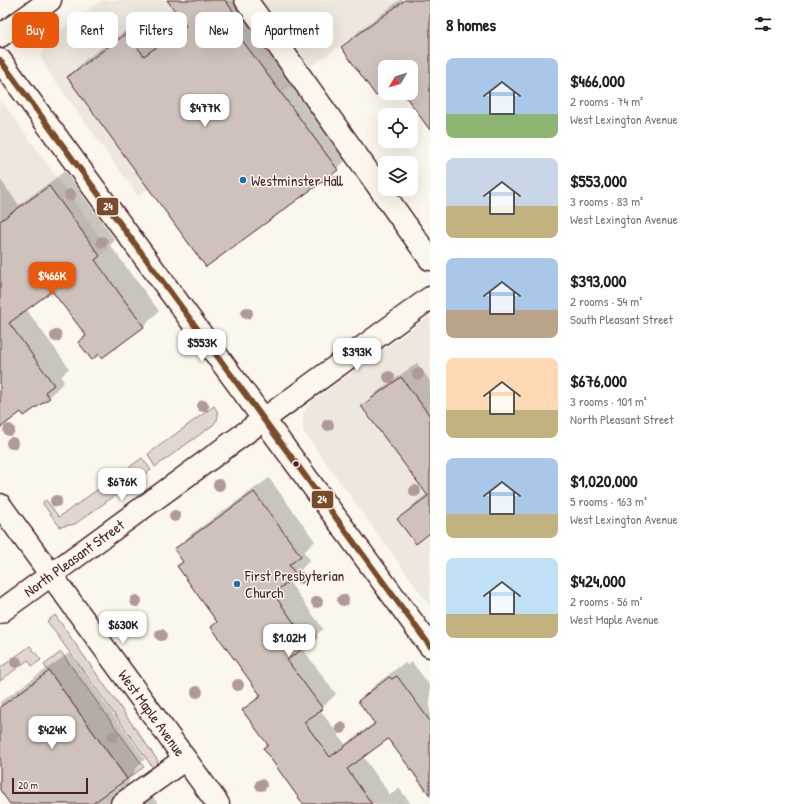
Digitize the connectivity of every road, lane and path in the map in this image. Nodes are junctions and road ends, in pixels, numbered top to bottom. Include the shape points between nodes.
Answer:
1 (50, 0) edge
2 (246, 0) edge
3 (0, 36) edge
4 (0, 60) edge
5 (430, 259) edge
6 (430, 298) edge
7 (264, 419) junction
8 (0, 505) edge
9 (51, 575) junction
10 (0, 612) edge
11 (430, 646) edge
12 (185, 759) junction
13 (122, 804) edge
14 (218, 804) edge

1 - 3 street
2 - 5 street
4 - 7 street
6 - 7 street, North Pleasant Street
7 - 9 street, North Pleasant Street
7 - 11 street
8 - 9 street, West Maple Avenue
9 - 10 street, North Pleasant Street
9 - 12 street, West Maple Avenue
12 - 13 street
12 - 14 street, West Maple Avenue

